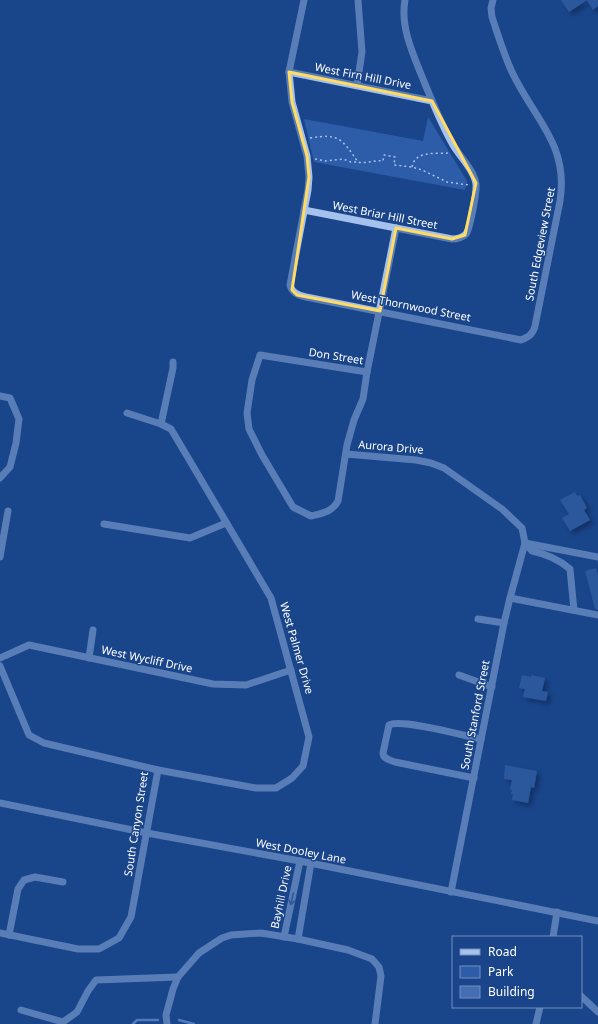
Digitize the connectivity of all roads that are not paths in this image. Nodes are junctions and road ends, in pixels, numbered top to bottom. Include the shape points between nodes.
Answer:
1 (304, 0) edge
2 (358, 0) edge
3 (405, 0) edge
4 (492, 0) edge
5 (290, 72) junction
6 (356, 85) junction
7 (432, 101) junction
8 (304, 210) junction
9 (396, 228) junction
10 (380, 311) junction
11 (528, 338) joint
12 (173, 362) dead end
13 (367, 372) junction
14 (0, 396) edge
15 (250, 397) joint
16 (128, 413) dead end
17 (161, 424) junction
18 (346, 454) junction
19 (0, 478) edge
20 (8, 511) dead end
21 (104, 524) dead end
22 (226, 524) junction
23 (525, 543) junction
24 (0, 557) edge
25 (598, 557) edge
26 (510, 598) junction
27 (574, 610) junction
28 (598, 615) edge
29 (478, 619) dead end
30 (504, 623) junction
31 (93, 630) dead end
32 (0, 658) edge
33 (89, 658) junction
34 (0, 666) edge
35 (292, 670) junction
36 (459, 675) dead end
37 (492, 687) junction
38 (482, 739) junction
39 (158, 770) junction
40 (474, 778) junction
41 (0, 803) edge
42 (147, 833) junction
43 (300, 861) junction
44 (311, 863) junction
45 (63, 882) dead end
46 (452, 892) junction
47 (558, 912) junction
48 (598, 920) edge
49 (0, 933) edge
50 (9, 935) junction
51 (553, 936) edge
52 (284, 937) junction
53 (298, 939) junction
54 (178, 977) junction
55 (582, 997) edge
56 (540, 1008) edge
57 (21, 1010) dead end
58 (598, 1012) edge
59 (63, 1023) edge
60 (168, 1024) edge
61 (375, 1024) edge
62 (536, 1024) edge

1 - 5 street
2 - 6 street via 362,52
3 - 7 street via 405,23 409,44
4 - 11 street, South Edgeview Street via 492,17 512,72 552,139 562,173 560,202 537,318 533,333
5 - 6 street, West Firn Hill Drive
5 - 8 street via 292,102 308,160 308,190
6 - 7 street, West Firn Hill Drive
7 - 9 street, West Briar Hill Street via 457,150 473,174 476,186 468,230 462,237 452,239
8 - 9 street, West Briar Hill Street
8 - 10 street, West Thornwood Street via 290,285 292,290 298,295
9 - 10 street
10 - 11 street, West Thornwood Street via 521,340
10 - 13 street
12 - 17 street
13 - 15 street, Don Street via 260,355
13 - 18 street, Don Street via 363,399 354,420
14 - 19 street via 10,398 19,419 10,468
15 - 18 street, Aurora Drive via 249,429 293,507 311,516 333,508 338,501
16 - 17 street, West Palmer Drive
17 - 22 street, West Palmer Drive via 171,429
18 - 23 street, Aurora Drive via 431,462 444,468 502,509 522,528
20 - 24 street
21 - 22 street via 190,538
22 - 35 street, West Palmer Drive via 271,598
23 - 25 street
23 - 26 street, South Stanford Street
23 - 27 street via 532,551 558,560 570,569
26 - 27 street
26 - 30 street, South Stanford Street
27 - 28 street
29 - 30 street
30 - 37 street, South Stanford Street
31 - 33 street
32 - 33 street, West Wycliff Drive via 29,645
33 - 35 street, West Wycliff Drive via 213,684 246,685
34 - 39 street, South Canyon Street via 29,735 44,743
35 - 39 street, West Palmer Drive via 309,737 303,766 292,778 276,788 256,788
36 - 37 street
37 - 38 street, South Stanford Street
38 - 40 street, South Stanford Street
38 - 40 street via 395,723 389,725 383,753 385,758 395,762
39 - 42 street, South Canyon Street
40 - 46 street, South Stanford Street
41 - 42 street, West Dooley Lane
42 - 43 street, West Dooley Lane
42 - 50 street, South Canyon Street via 131,916 118,938 99,949 78,950
43 - 44 street, West Dooley Lane
43 -> 52 street, Bayhill Drive
44 - 46 street, West Dooley Lane
44 - 53 street, Bayhill Drive
45 - 50 street via 34,877 24,880 18,889
46 - 47 street, West Dooley Lane
47 - 48 street, West Dooley Lane
47 - 51 street
49 - 50 street, South Canyon Street
52 - 53 street
52 - 54 street via 261,932 222,938 199,953
53 - 61 street via 348,950 372,959 382,976
54 - 59 street via 96,980 77,1012
54 - 60 street via 166,1015
55 - 58 street
56 - 62 street
57 - 59 street

